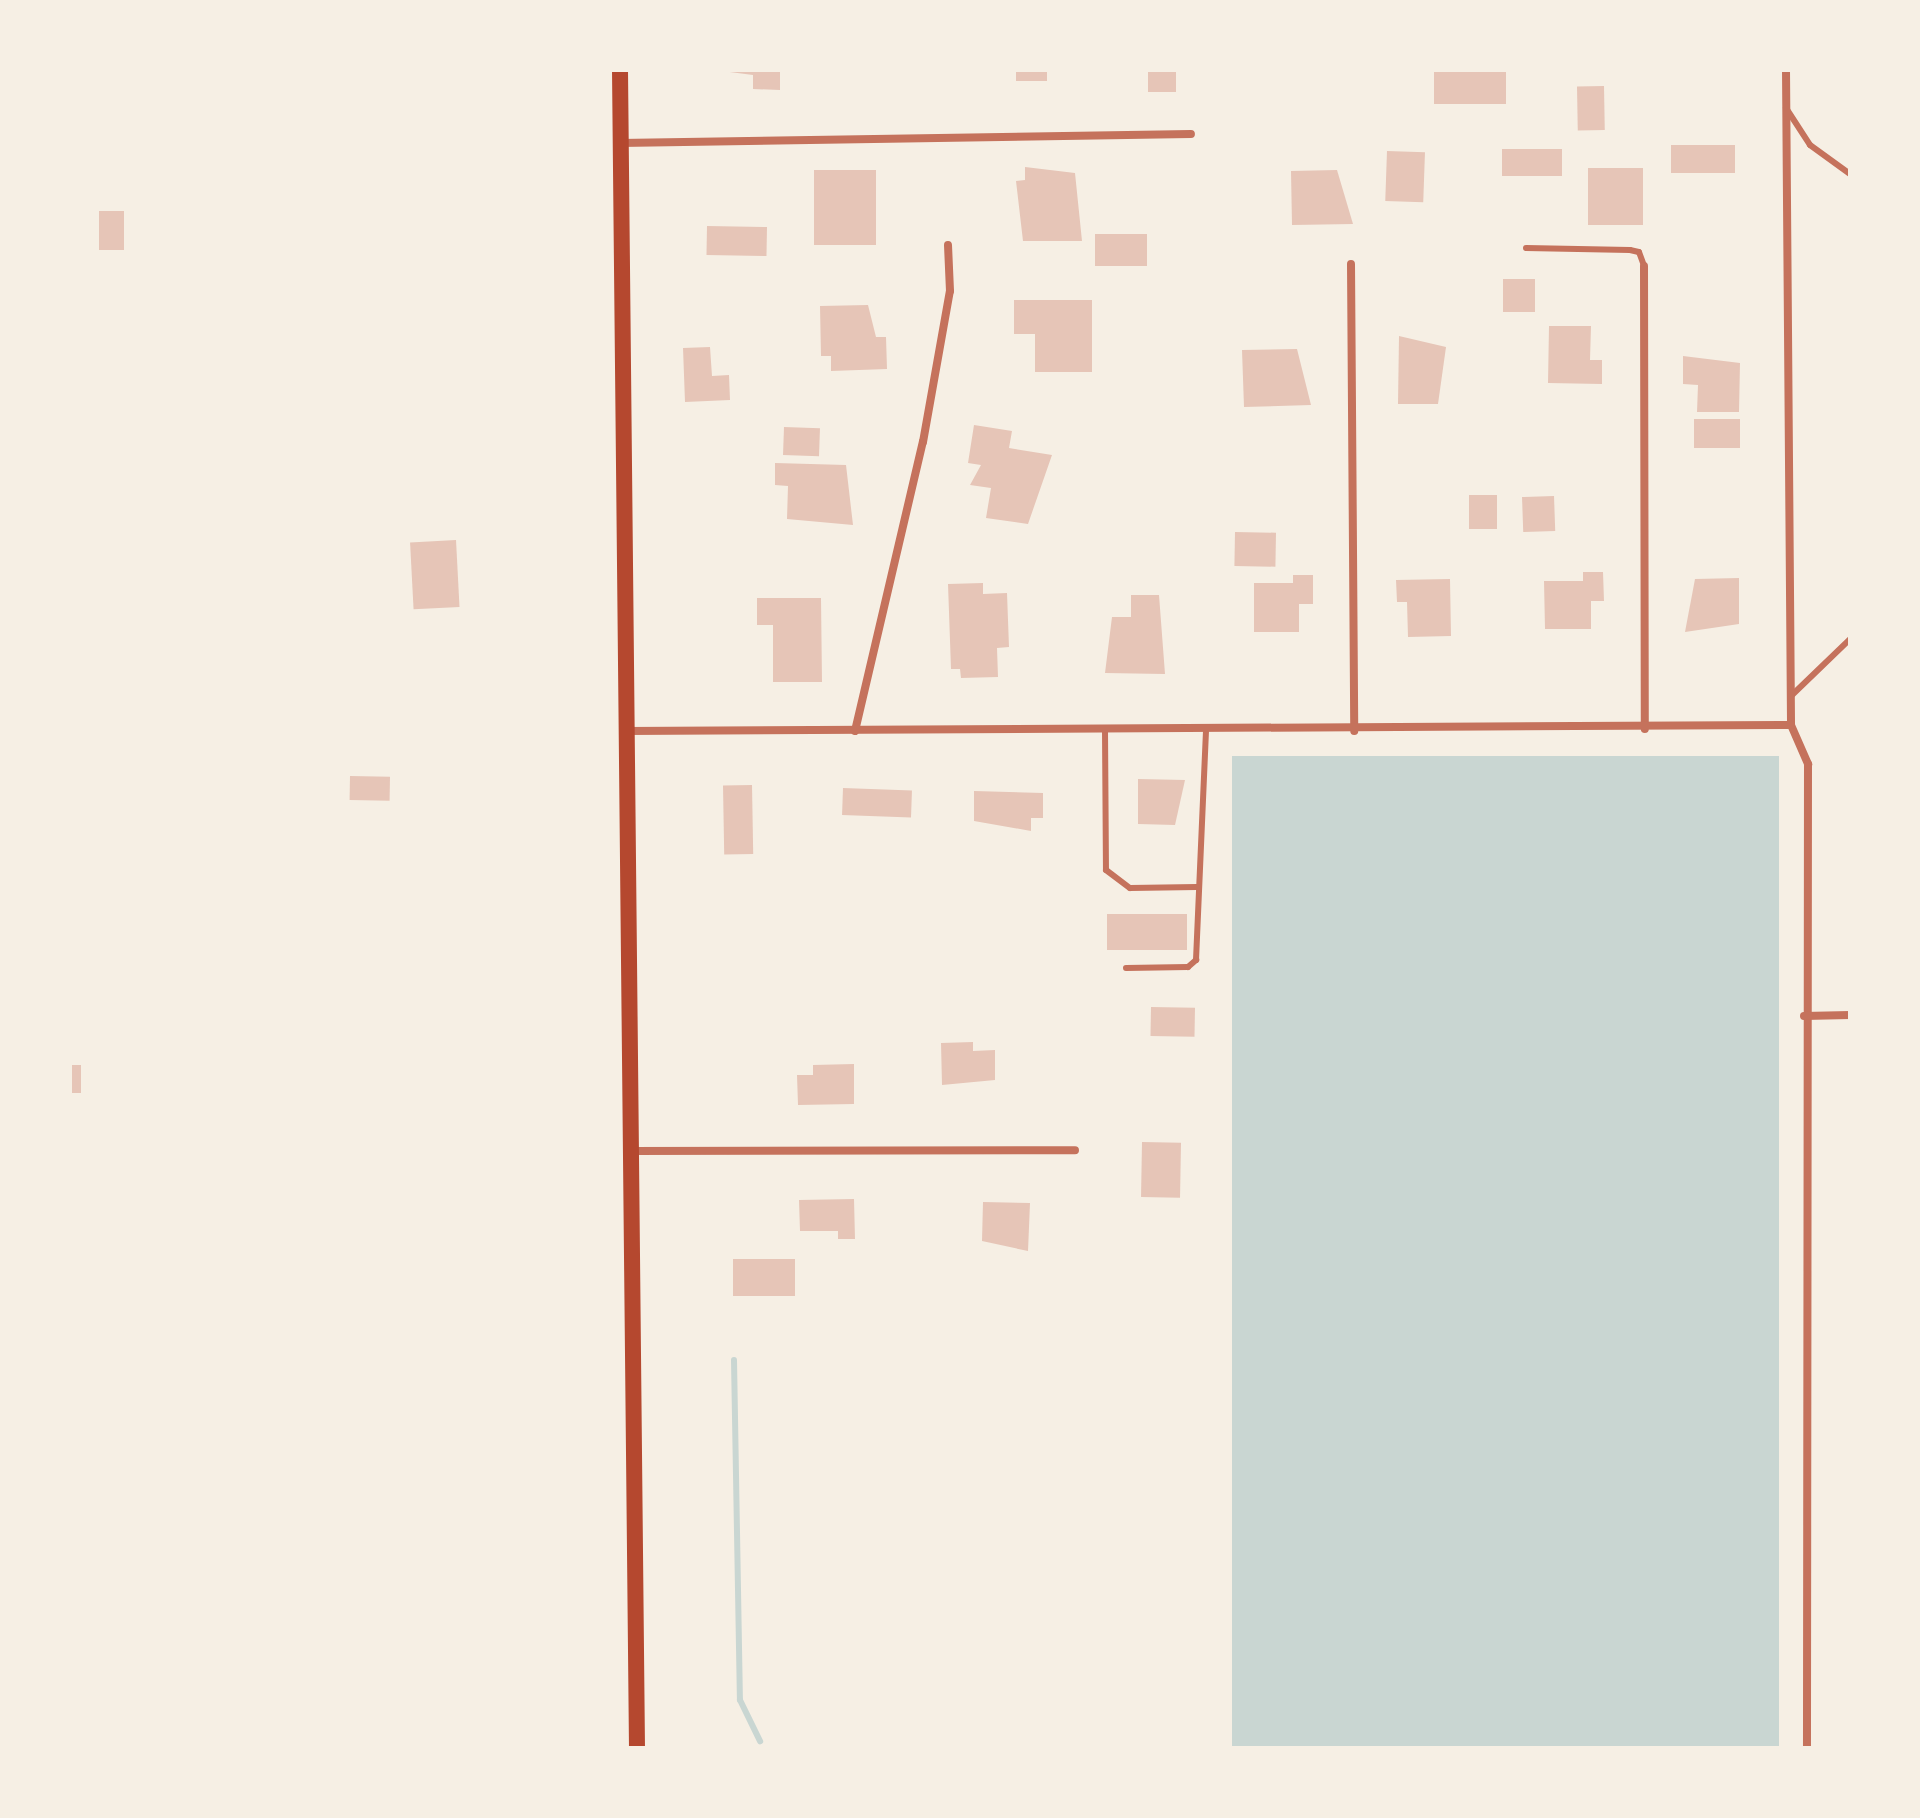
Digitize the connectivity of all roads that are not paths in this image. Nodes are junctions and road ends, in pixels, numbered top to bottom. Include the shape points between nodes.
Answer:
1 (620, 70) edge
2 (1786, 70) edge
3 (1786, 108) junction
4 (1191, 134) dead end
5 (620, 143) junction
6 (1850, 174) edge
7 (948, 245) dead end
8 (1526, 248) dead end
9 (1351, 264) dead end
10 (1644, 266) joint
11 (1850, 639) edge
12 (1791, 696) junction
13 (1791, 725) junction
14 (1645, 729) junction
15 (625, 731) junction
16 (855, 731) junction
17 (1105, 731) junction
18 (1206, 731) junction
19 (1354, 731) junction
20 (1197, 887) junction
21 (1126, 968) dead end
22 (1850, 1015) edge
23 (1804, 1016) junction
24 (1075, 1150) dead end
25 (629, 1151) junction
26 (637, 1748) edge
27 (1807, 1748) edge

1 - 5 main road
2 - 3 street
3 - 6 lane via 1810,145
3 - 12 street
4 - 5 street
5 - 15 main road
7 - 16 street via 950,291 923,442
8 - 10 lane via 1630,250
9 - 19 street
10 - 14 street
11 - 12 lane
12 - 13 street
13 - 14 street
13 - 23 street via 1808,764
14 - 19 street
15 - 16 street
15 - 25 main road
16 - 17 street
17 - 18 street
17 - 20 lane via 1106,870 1130,888
18 - 19 street
18 - 20 lane via 1207,848
20 - 21 lane via 1196,960 1188,967
22 - 23 street
23 - 27 street
24 - 25 street
25 - 26 main road

